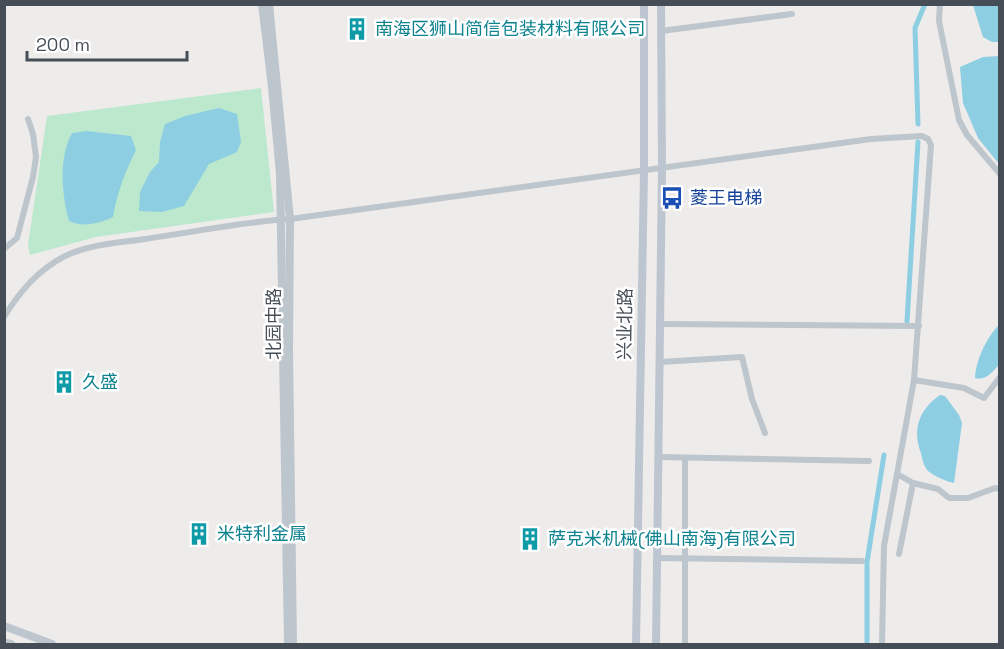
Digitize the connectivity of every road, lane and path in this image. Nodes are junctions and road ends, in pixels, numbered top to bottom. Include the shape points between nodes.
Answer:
1 (262, 4) edge
2 (269, 4) edge
3 (644, 4) edge
4 (661, 4) edge
5 (940, 4) edge
6 (792, 14) dead end
7 (661, 31) junction
8 (28, 119) dead end
9 (662, 169) junction
10 (644, 171) junction
11 (999, 174) edge
12 (286, 219) junction
13 (4, 249) edge
14 (4, 316) edge
15 (660, 324) junction
16 (918, 326) junction
17 (660, 362) junction
18 (999, 376) edge
19 (914, 380) junction
20 (765, 433) dead end
21 (659, 457) junction
22 (685, 458) junction
23 (869, 461) dead end
24 (897, 474) junction
25 (913, 483) junction
26 (999, 489) edge
27 (899, 554) dead end
28 (657, 558) junction
29 (685, 558) junction
30 (862, 561) dead end
31 (4, 626) edge
32 (4, 642) edge
33 (11, 645) edge
34 (52, 645) edge
35 (288, 645) edge
36 (293, 645) edge
37 (636, 645) edge
38 (656, 645) edge
39 (685, 645) edge
40 (882, 645) edge

1 - 12 street, 北园中路
2 - 12 street, 北园中路 via 278,78
3 - 10 main road, 兴业北路
4 - 7 main road, 兴业北路
5 - 11 street via 939,21 959,120
6 - 7 street
7 - 9 main road, 兴业北路
8 - 13 street via 36,157 33,177 16,238
9 - 10 street
9 - 15 main road, 兴业北路
9 - 16 street via 922,135 931,145
10 - 12 street
10 - 37 main road, 兴业北路
12 - 14 street via 90,247 66,256 29,281
12 - 35 street, 北园中路
12 - 36 street, 北园中路
15 - 16 street
15 - 17 main road, 兴业北路
16 - 19 street
17 - 20 street via 742,357
17 - 21 main road, 兴业北路
18 - 19 street via 984,398 964,388
19 - 24 street
21 - 22 street
21 - 28 main road, 兴业北路
22 - 23 street
22 - 29 street
24 - 25 street
24 - 40 street via 884,546
25 - 26 street via 938,489 949,498 968,498
25 - 27 street
28 - 29 street
28 - 38 main road, 兴业北路
29 - 30 street
29 - 39 street
31 - 34 street
32 - 33 street

